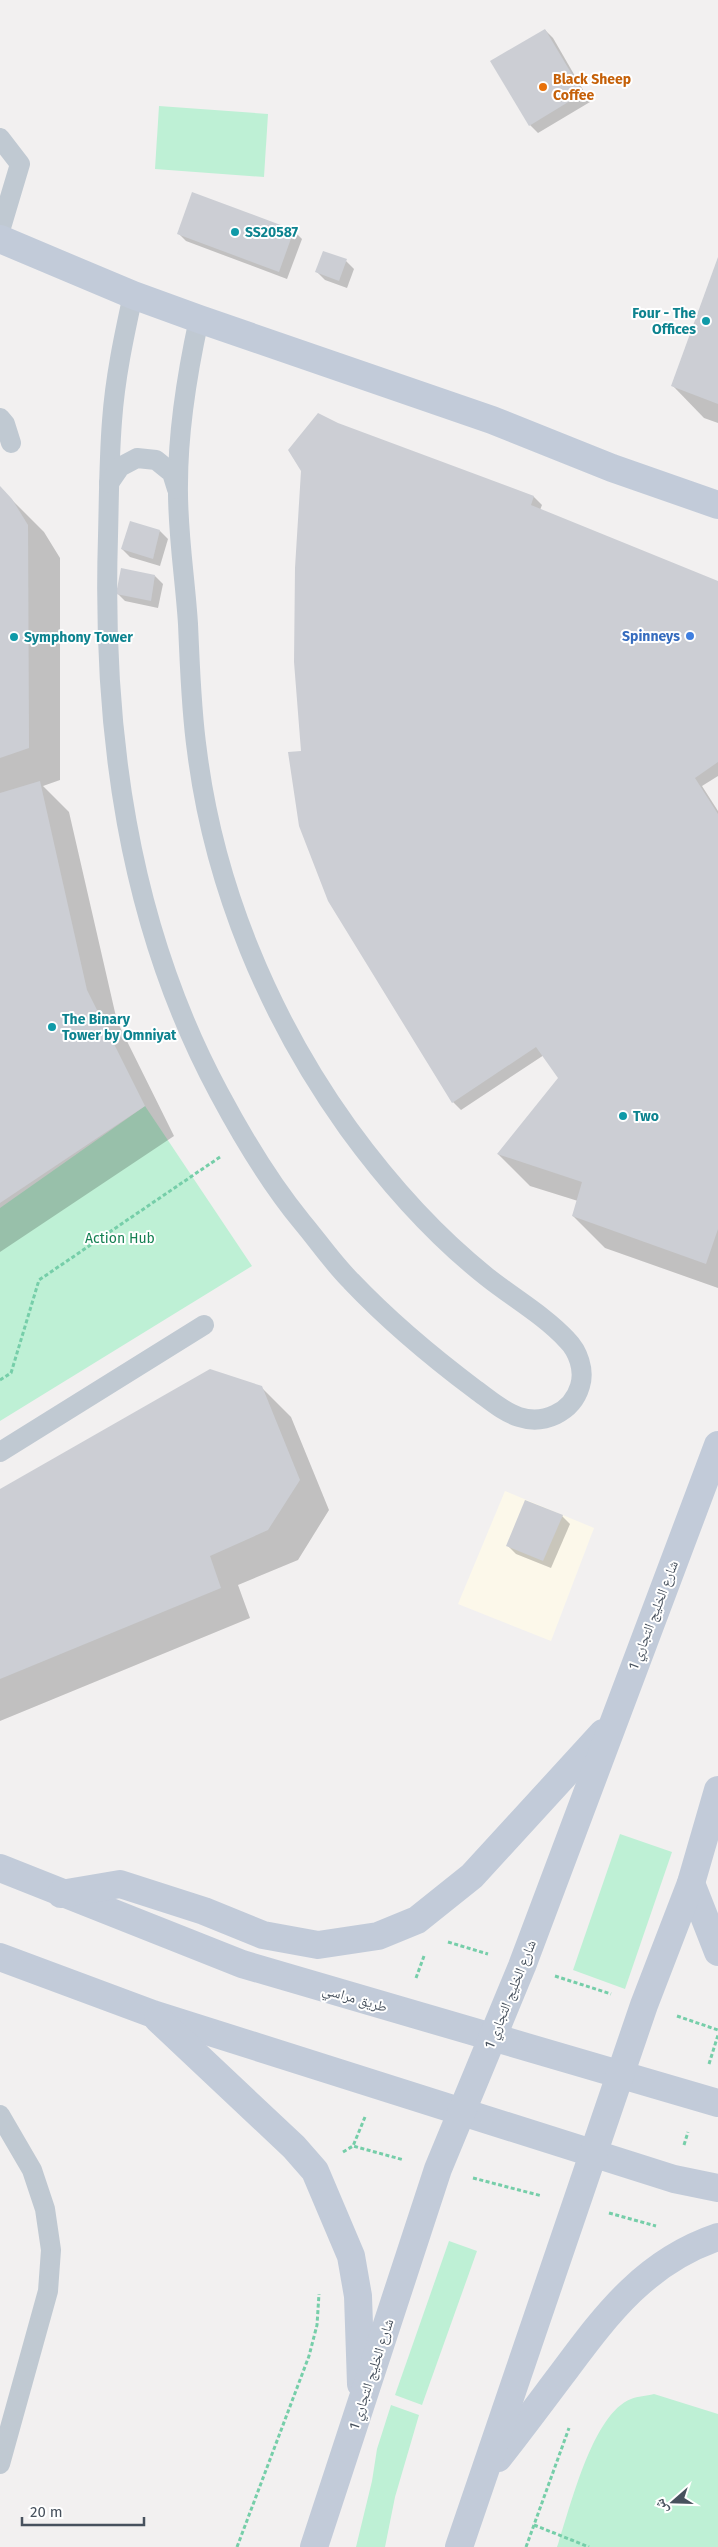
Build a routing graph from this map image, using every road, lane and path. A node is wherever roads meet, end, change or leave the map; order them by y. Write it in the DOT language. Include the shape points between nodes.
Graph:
graph roads {
  1 [pos="0,138"];
  2 [pos="0,231"];
  3 [pos="0,239"];
  4 [pos="133,295"];
  5 [pos="199,319"];
  6 [pos="0,418"];
  7 [pos="11,443"];
  8 [pos="109,483"];
  9 [pos="178,491"];
  10 [pos="718,505"];
  11 [pos="245,1140"];
  12 [pos="204,1325"];
  13 [pos="0,1380"];
  14 [pos="718,1445"];
  15 [pos="0,1452"];
  16 [pos="612,1722"];
  17 [pos="718,1790"];
  18 [pos="0,1868"];
  19 [pos="691,1884"];
  20 [pos="61,1894"];
  21 [pos="718,1952"];
  22 [pos="0,1957"];
  23 [pos="153,2014"];
  24 [pos="492,2038"];
  25 [pos="621,2076"];
  26 [pos="718,2103"];
  27 [pos="462,2112"];
  28 [pos="0,2115"];
  29 [pos="595,2154"];
  30 [pos="718,2188"];
  31 [pos="718,2237"];
  32 [pos="319,2285"];
  33 [pos="362,2402"];
  34 [pos="0,2464"];
  35 [pos="482,2479"];
  36 [pos="534,2525"];
  37 [pos="237,2547"];
  38 [pos="314,2547"];
  39 [pos="459,2547"];
  40 [pos="588,2547"];
  1 -- 2 [label="lane" via="20,164"];
  3 -- 4 [label="main road"];
  4 -- 5 [label="main road"];
  4 -- 8 [label="lane" via="120,357"];
  5 -- 9 [label="lane" via="183,404"];
  5 -- 10 [label="main road" via="492,420 612,468"];
  6 -- 7 [label="lane"];
  8 -- 9 [label="lane" via="120,466 137,458 156,460 172,472"];
  8 -- 11 [label="lane" via="106,604 112,707 120,797 136,877 164,972 198,1055"];
  9 -- 11 [label="lane" via="190,692 198,759 210,824 251,951 278,1012 310,1071 387,1180 432,1229 483,1274 572,1343 581,1364 580,1387 568,1407 549,1418 526,1420 505,1411 415,1342 349,1279 292,1210"];
  11 -- 13 [label="path" via="39,1280 11,1373"];
  12 -- 15 [label="lane"];
  14 -- 16 [label="main road, شارع الخليج التجاري 1"];
  16 -- 20 [label="main road" via="472,1876 417,1920 378,1936 318,1944 263,1935 120,1884"];
  16 -- 24 [label="main road, شارع الخليج التجاري 1"];
  17 -- 19 [label="main road"];
  18 -- 20 [label="main road, طريق مراسي"];
  19 -- 21 [label="main road"];
  19 -- 25 [label="main road" via="644,2005"];
  20 -- 24 [label="main road, طريق مراسي" via="242,1964"];
  22 -- 23 [label="main road"];
  23 -- 27 [label="main road"];
  23 -- 33 [label="main road" via="294,2147 315,2171 350,2256 358,2296"];
  24 -- 25 [label="main road, طريق مراسي"];
  24 -- 27 [label="main road, شارع الخليج التجاري 1"];
  25 -- 26 [label="main road, طريق مراسي"];
  25 -- 29 [label="main road"];
  27 -- 29 [label="main road"];
  27 -- 33 [label="main road, شارع الخليج التجاري 1" via="438,2169"];
  28 -- 34 [label="lane" via="32,2170 45,2210 51,2250 48,2291"];
  29 -- 30 [label="main road"];
  29 -- 35 [label="main road"];
  31 -- 35 [label="main road" via="666,2262 616,2304"];
  32 -- 37 [label="path" via="317,2325 310,2356"];
  33 -- 38 [label="main road, شارع الخليج التجاري 1"];
  35 -- 39 [label="main road"];
  36 -- 40 [label="path"];
}
